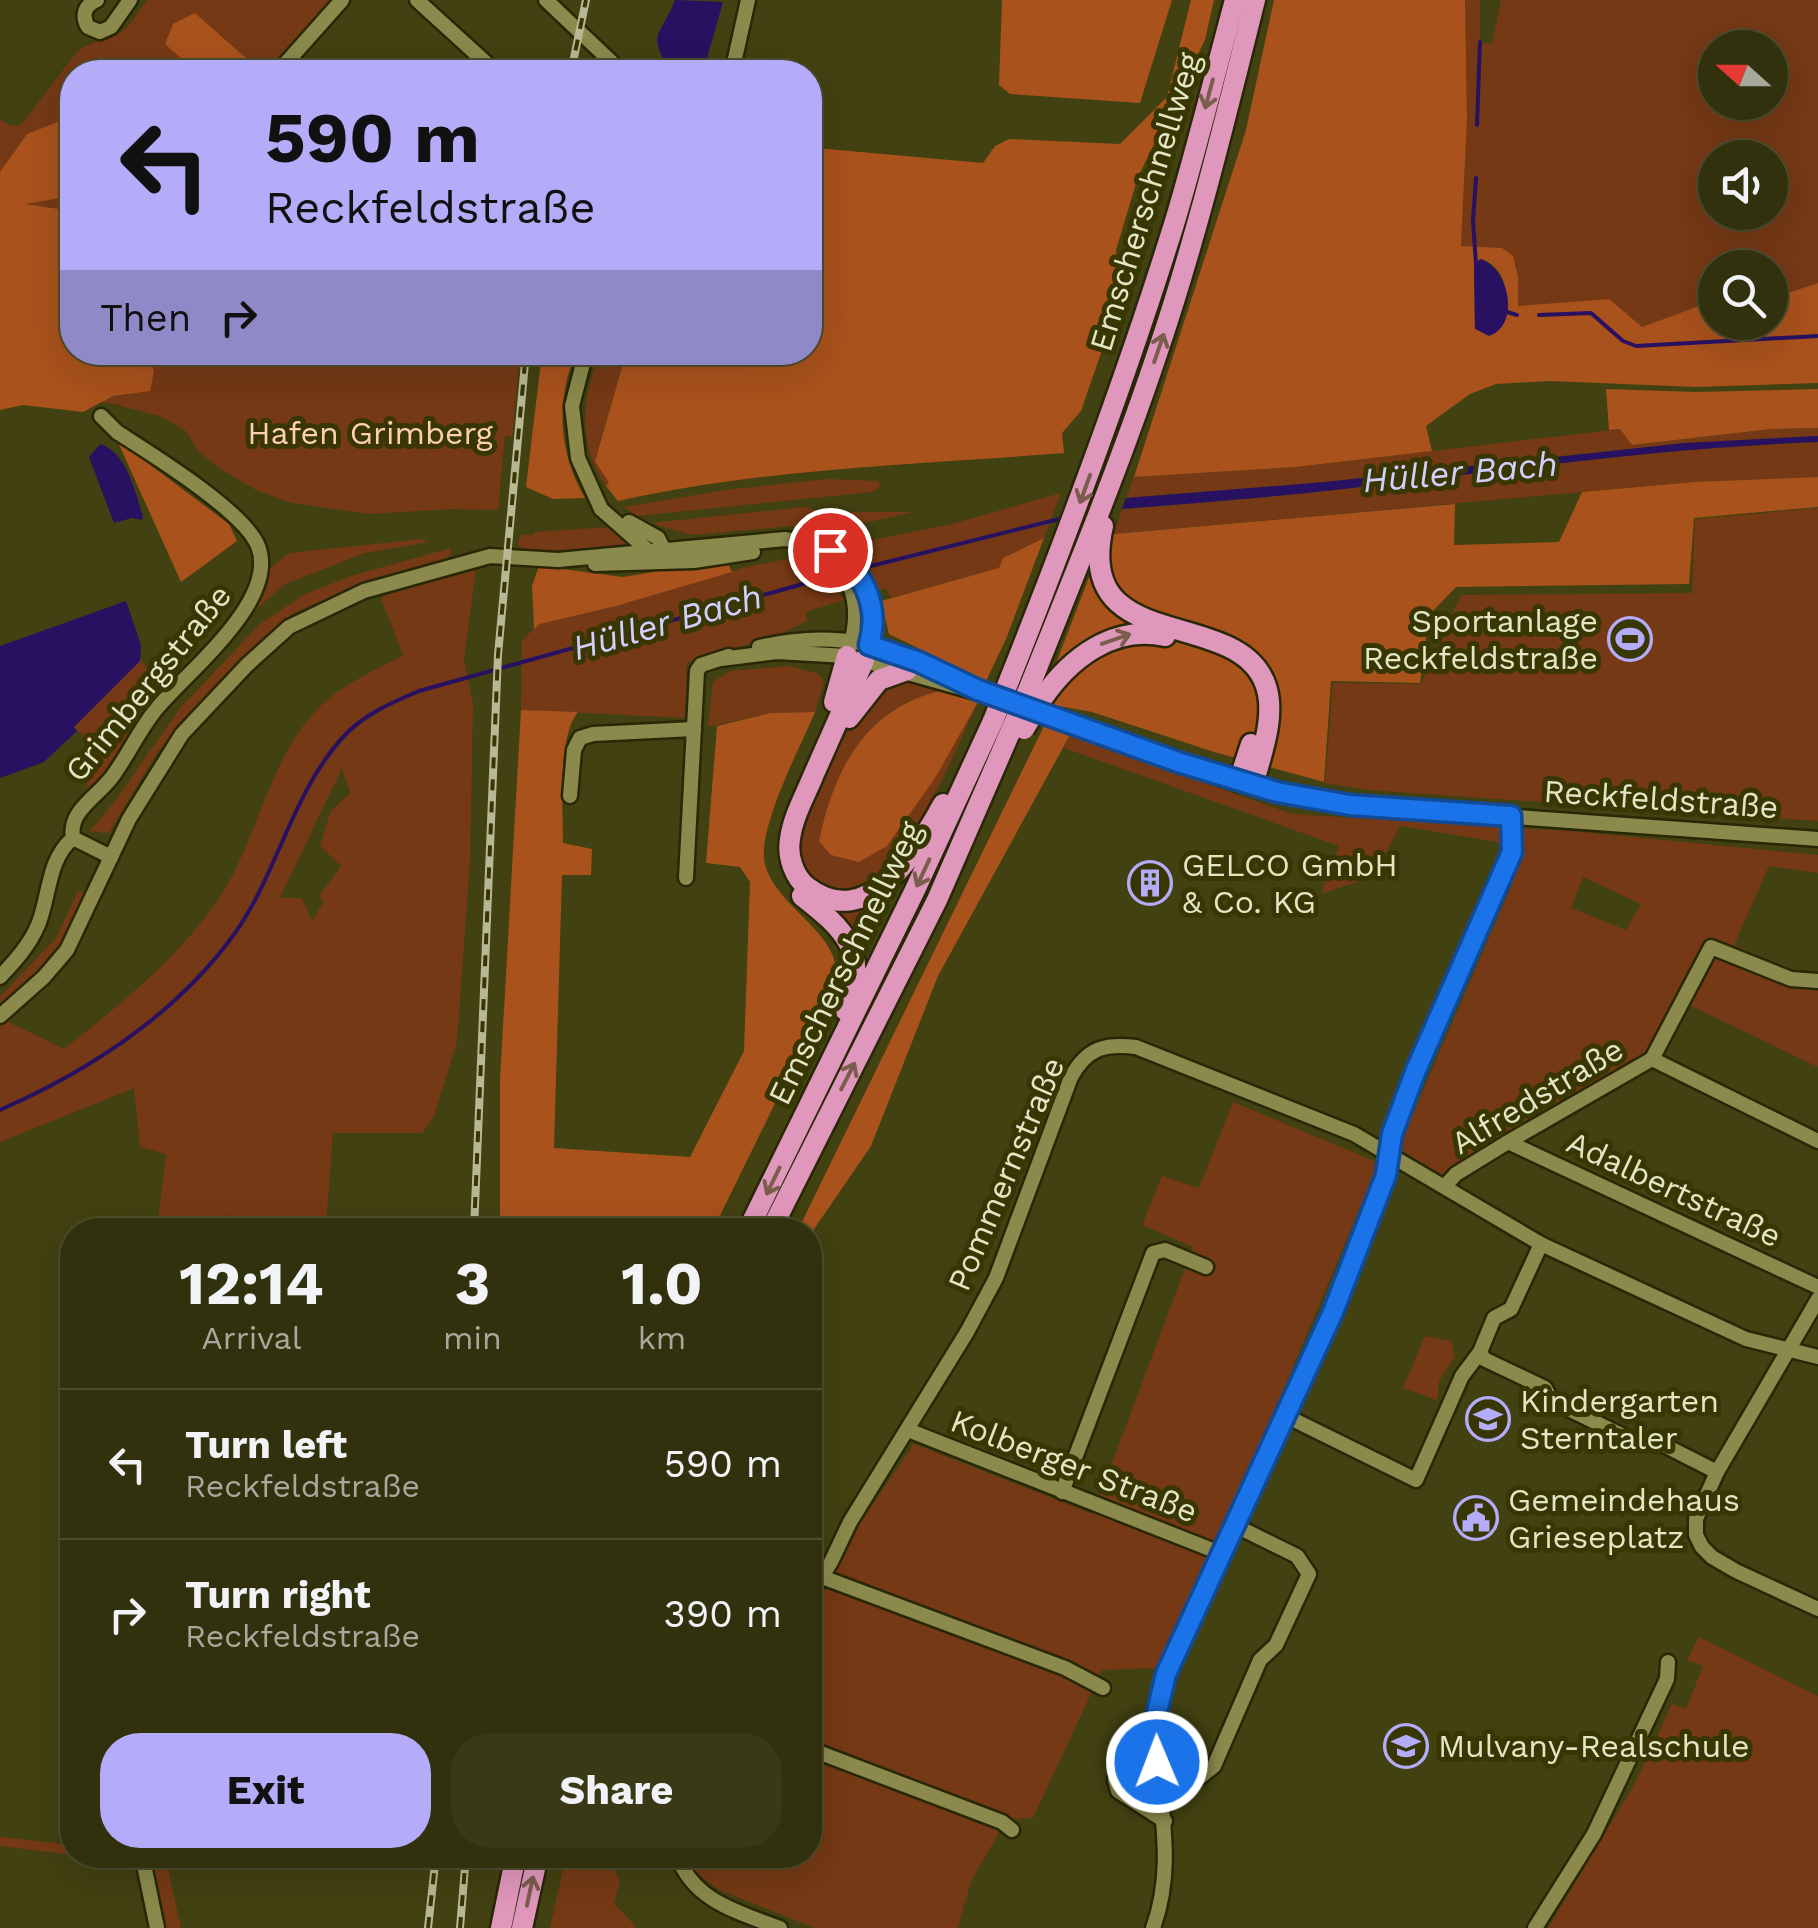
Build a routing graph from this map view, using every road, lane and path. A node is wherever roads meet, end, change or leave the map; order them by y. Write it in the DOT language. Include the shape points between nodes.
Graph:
graph roads {
  1 [pos="97,0"];
  2 [pos="130,0"];
  3 [pos="342,0"];
  4 [pos="417,0"];
  5 [pos="546,0"];
  6 [pos="748,0"];
  7 [pos="1235,0"];
  8 [pos="1256,0"];
  9 [pos="289,60"];
  10 [pos="483,60"];
  11 [pos="609,60"];
  12 [pos="735,60"];
  13 [pos="582,365"];
  14 [pos="101,416"];
  15 [pos="1097,530"];
  16 [pos="661,557"];
  17 [pos="858,650"];
  18 [pos="907,670"];
  19 [pos="978,690"];
  20 [pos="1025,693"];
  21 [pos="1010,727"];
  22 [pos="694,730"];
  23 [pos="826,747"];
  24 [pos="1246,783"];
  25 [pos="570,796"];
  26 [pos="1511,816"];
  27 [pos="73,838"];
  28 [pos="1818,839"];
  29 [pos="111,858"];
  30 [pos="686,878"];
  31 [pos="0,977"];
  32 [pos="1818,981"];
  33 [pos="0,1016"];
  34 [pos="1652,1059"];
  35 [pos="797,1131"];
  36 [pos="1818,1141"];
  37 [pos="1508,1142"];
  38 [pos="1388,1154"];
  39 [pos="1445,1186"];
  40 [pos="754,1218"];
  41 [pos="777,1218"];
  42 [pos="1542,1244"];
  43 [pos="1206,1267"];
  44 [pos="1818,1287"];
  45 [pos="1818,1299"];
  46 [pos="1788,1351"];
  47 [pos="1480,1352"];
  48 [pos="1818,1356"];
  49 [pos="1286,1416"];
  50 [pos="908,1430"];
  51 [pos="1718,1472"];
  52 [pos="1062,1492"];
  53 [pos="1234,1525"];
  54 [pos="1220,1553"];
  55 [pos="822,1577"];
  56 [pos="1818,1609"];
  57 [pos="1668,1662"];
  58 [pos="1103,1688"];
  59 [pos="1156,1729"];
  60 [pos="822,1754"];
  61 [pos="1164,1814"];
  62 [pos="1012,1830"];
  63 [pos="145,1868"];
  64 [pos="513,1868"];
  65 [pos="535,1868"];
  66 [pos="681,1868"];
  67 [pos="157,1928"];
  68 [pos="500,1928"];
  69 [pos="522,1928"];
  70 [pos="780,1928"];
  71 [pos="1153,1928"];
  72 [pos="1534,1928"];
  1 -- 2 [label="street" via="84,16 100,32"];
  3 -- 9 [label="street"];
  4 -- 10 [label="street"];
  5 -- 11 [label="street"];
  6 -- 12 [label="street"];
  7 -- 20 [label="highway, Emscherschnellweg, one-way" via="1176,218 1068,533"];
  15 -- 8 [label="highway, Emscherschnellweg, one-way" via="1199,216"];
  13 -- 16 [label="street" via="571,419 591,488 602,509"];
  14 -- 27 [label="street, Grimbergstraße" via="238,518 257,544 263,567 244,611 158,707 112,776 78,812"];
  15 -- 20 [label="highway"];
  15 -- 24 [label="highway" via="1106,584 1122,607 1227,647 1258,671 1268,718"];
  16 -- 17 [label="street" via="785,538 814,543 858,588 874,618"];
  16 -- 29 [label="street, Grimbergstraße" via="490,556 364,591 313,613 247,665 182,734"];
  17 -- 18 [label="street, Reckfeldstraße"];
  17 -- 19 [label="street, Reckfeldstraße" via="919,662"];
  17 -- 22 [label="street, Reckfeldstraße" via="777,652 701,665"];
  17 -- 23 [label="highway"];
  17 -- 35 [label="highway" via="783,837 792,884 844,931 854,965 849,1001 800,1101"];
  18 -- 19 [label="street, Reckfeldstraße"];
  18 -- 23 [label="highway" via="879,680"];
  19 -- 24 [label="street, Reckfeldstraße"];
  20 -- 21 [label="highway, bridge"];
  20 -- 21 [label="highway, bridge"];
  20 -- 24 [label="highway, one-way" via="1130,633 1166,636 1226,655 1251,674 1260,699"];
  21 -- 23 [label="highway" via="973,749 895,874 858,901 828,900 810,890 790,855 794,823"];
  21 -- 35 [label="highway, Emscherschnellweg, one-way" via="916,890"];
  41 -- 21 [label="highway, Emscherschnellweg, one-way" via="937,900"];
  22 -- 25 [label="street" via="580,738"];
  22 -- 30 [label="street, Reckfeldstraße"];
  24 -- 26 [label="street, Reckfeldstraße" via="1350,805"];
  26 -- 28 [label="street, Reckfeldstraße"];
  26 -- 38 [label="street" via="1512,852 1422,1056"];
  27 -- 29 [label="street"];
  27 -- 31 [label="street, Grimbergstraße" via="55,863 24,952"];
  29 -- 33 [label="street, Grimbergstraße" via="62,957"];
  32 -- 34 [label="street, Alfredstraße" via="1790,979 1711,947"];
  34 -- 36 [label="street"];
  34 -- 37 [label="street, Alfredstraße"];
  35 -- 40 [label="highway, Emscherschnellweg, one-way"];
  37 -- 39 [label="street, Alfredstraße"];
  37 -- 44 [label="street, Adalbertstraße"];
  38 -- 39 [label="street, Pommernstraße"];
  38 -- 49 [label="street" via="1340,1297"];
  38 -- 50 [label="street, Pommernstraße" via="1354,1134 1136,1047 1101,1046 1071,1077 998,1274"];
  39 -- 42 [label="street, Pommernstraße"];
  42 -- 46 [label="street, Pommernstraße"];
  42 -- 47 [label="street" via="1511,1309 1494,1318"];
  43 -- 52 [label="street" via="1165,1250 1152,1253"];
  45 -- 46 [label="street"];
  46 -- 48 [label="street, Pommernstraße"];
  46 -- 51 [label="street"];
  47 -- 49 [label="street" via="1462,1376 1416,1480"];
  47 -- 51 [label="street" via="1545,1388 1552,1401"];
  49 -- 53 [label="street"];
  50 -- 52 [label="street, Kolberger Straße"];
  50 -- 55 [label="street, Pommernstraße"];
  51 -- 56 [label="street" via="1696,1519 1702,1547 1736,1572"];
  52 -- 54 [label="street, Kolberger Straße"];
  53 -- 54 [label="street"];
  53 -- 61 [label="street" via="1297,1556 1310,1574 1276,1646 1260,1660 1214,1766"];
  54 -- 59 [label="street" via="1166,1674"];
  55 -- 58 [label="street"];
  57 -- 72 [label="street" via="1667,1680 1609,1804"];
  59 -- 61 [label="street"];
  59 -- 61 [label="street" via="1140,1730 1115,1780 1118,1790"];
  60 -- 62 [label="street"];
  61 -- 71 [label="street" via="1165,1889"];
  63 -- 67 [label="street"];
  64 -- 68 [label="highway"];
  69 -- 65 [label="highway, one-way"];
  66 -- 70 [label="street" via="716,1902"];
}
